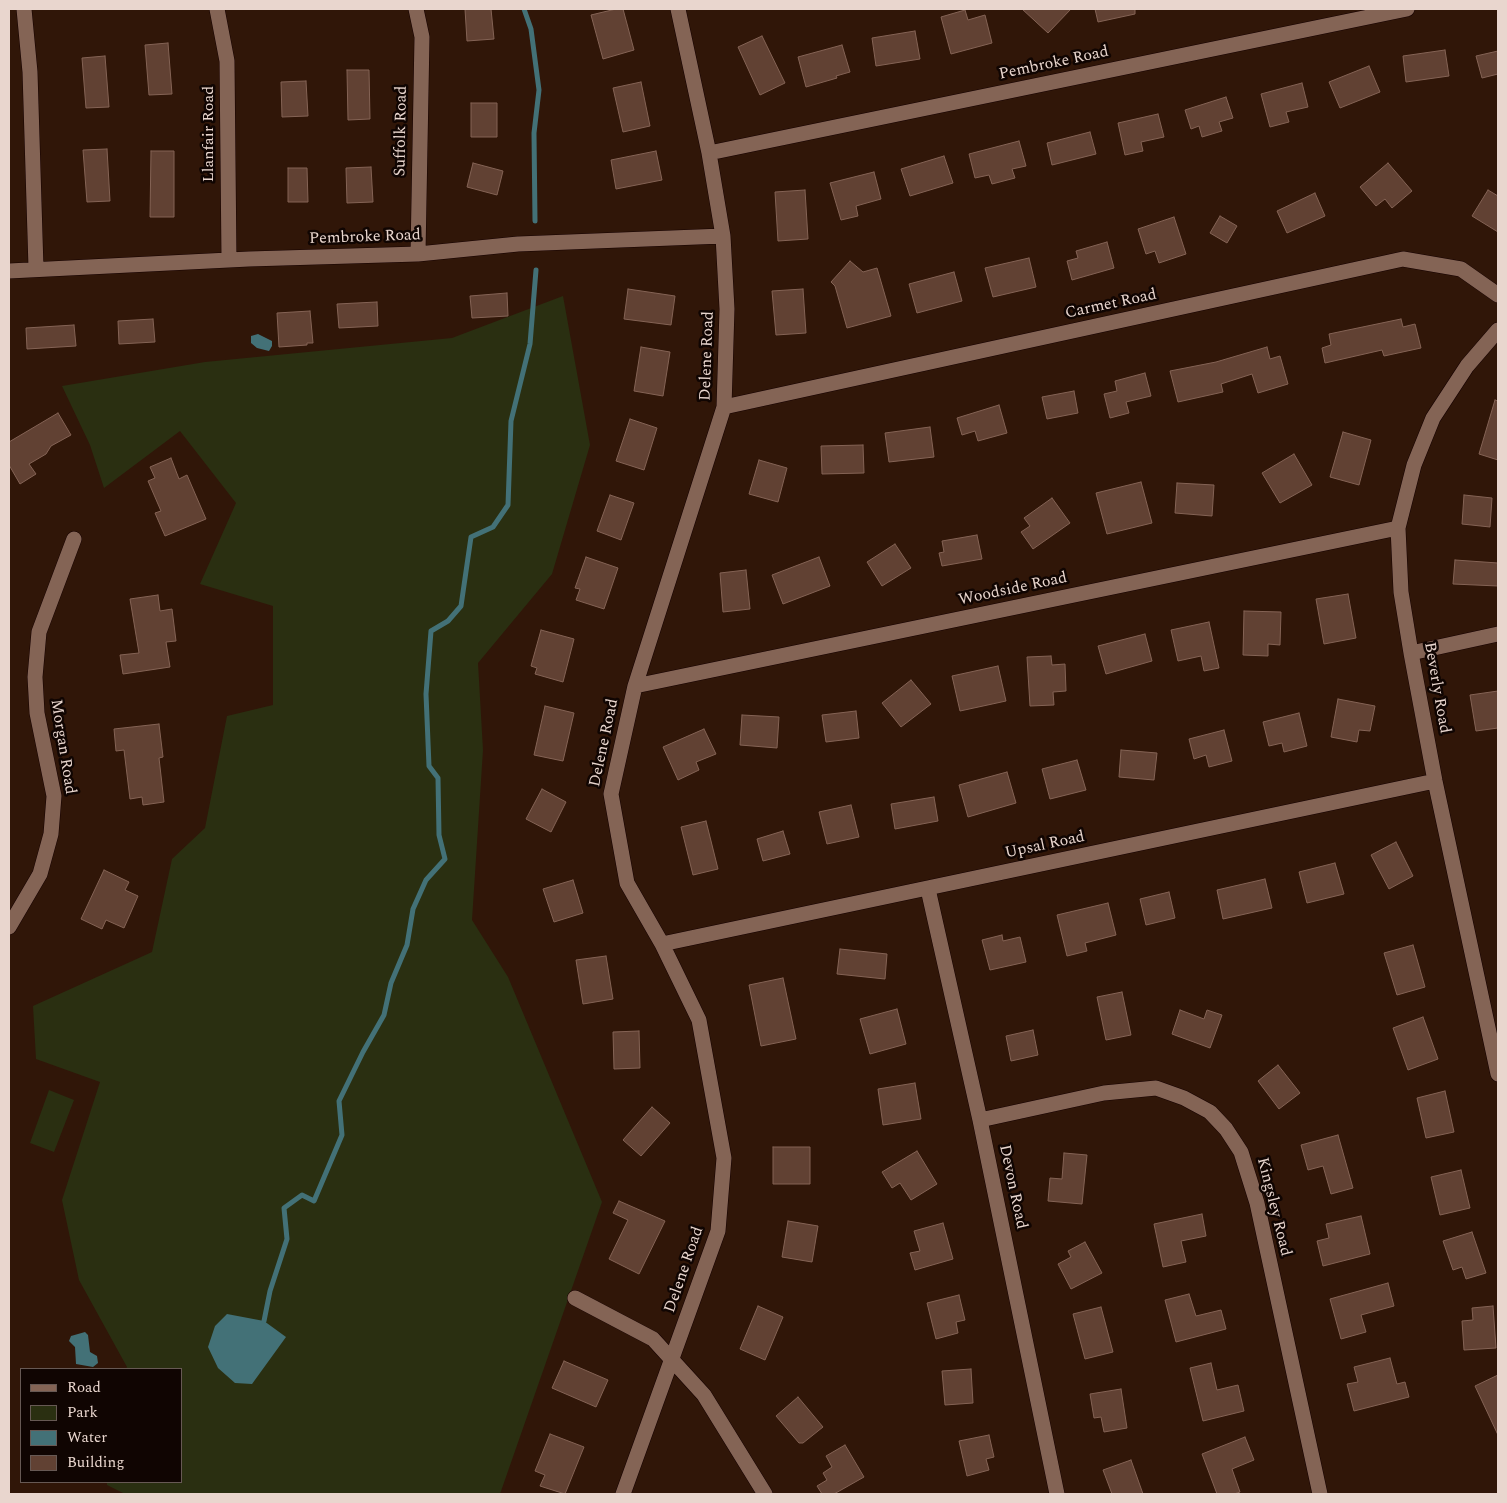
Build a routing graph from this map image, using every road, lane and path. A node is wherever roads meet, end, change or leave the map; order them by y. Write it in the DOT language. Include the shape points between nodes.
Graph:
graph roads {
  1 [pos="24,9"];
  2 [pos="217,9"];
  3 [pos="416,9"];
  4 [pos="678,9"];
  5 [pos="1407,9"];
  6 [pos="709,153"];
  7 [pos="723,236"];
  8 [pos="418,254"];
  9 [pos="229,260"];
  10 [pos="36,268"];
  11 [pos="9,270"];
  12 [pos="1498,294"];
  13 [pos="1498,330"];
  14 [pos="724,407"];
  15 [pos="1398,528"];
  16 [pos="74,539"];
  17 [pos="1498,634"];
  18 [pos="1411,653"];
  19 [pos="635,686"];
  20 [pos="1435,781"];
  21 [pos="928,889"];
  22 [pos="9,927"];
  23 [pos="662,944"];
  24 [pos="1498,1074"];
  25 [pos="980,1120"];
  26 [pos="575,1298"];
  27 [pos="673,1360"];
  28 [pos="623,1494"];
  29 [pos="766,1494"];
  30 [pos="1057,1494"];
  31 [pos="1320,1494"];
  1 -- 10 [label="street" via="30,72"];
  2 -- 9 [label="street, Llanfair Road" via="227,61"];
  3 -- 8 [label="street, Suffolk Road" via="422,37"];
  4 -- 6 [label="street, Delene Road"];
  5 -- 6 [label="street, Pembroke Road"];
  6 -- 7 [label="street, Delene Road"];
  7 -- 8 [label="street, Pembroke Road" via="518,244"];
  7 -- 14 [label="street, Delene Road" via="728,309"];
  8 -- 9 [label="street, Pembroke Road"];
  9 -- 10 [label="street, Pembroke Road"];
  10 -- 11 [label="street, Pembroke Road"];
  12 -- 14 [label="street, Carmet Road" via="1461,269 1403,259"];
  13 -- 15 [label="street, Beverly Road" via="1467,366 1433,418 1414,466"];
  14 -- 19 [label="street, Delene Road"];
  15 -- 18 [label="street, Beverly Road" via="1401,592"];
  15 -- 19 [label="street, Woodside Road"];
  16 -- 22 [label="street, Morgan Road" via="39,632 35,676 37,714 54,796 51,834 40,874"];
  17 -- 18 [label="street"];
  18 -- 20 [label="street, Beverly Road"];
  19 -- 23 [label="street, Delene Road" via="611,794 627,883"];
  20 -- 21 [label="street, Upsal Road"];
  20 -- 24 [label="street, Beverly Road"];
  21 -- 23 [label="street, Upsal Road"];
  21 -- 25 [label="street, Devon Road"];
  23 -- 27 [label="street, Delene Road" via="699,1020 724,1158 718,1231"];
  25 -- 30 [label="street, Devon Road"];
  25 -- 31 [label="street, Kingsley Road" via="1104,1092 1156,1088 1210,1112 1226,1129 1241,1152 1257,1203"];
  26 -- 27 [label="street" via="653,1339"];
  27 -- 28 [label="street, Delene Road"];
  27 -- 29 [label="street" via="704,1395"];
}
